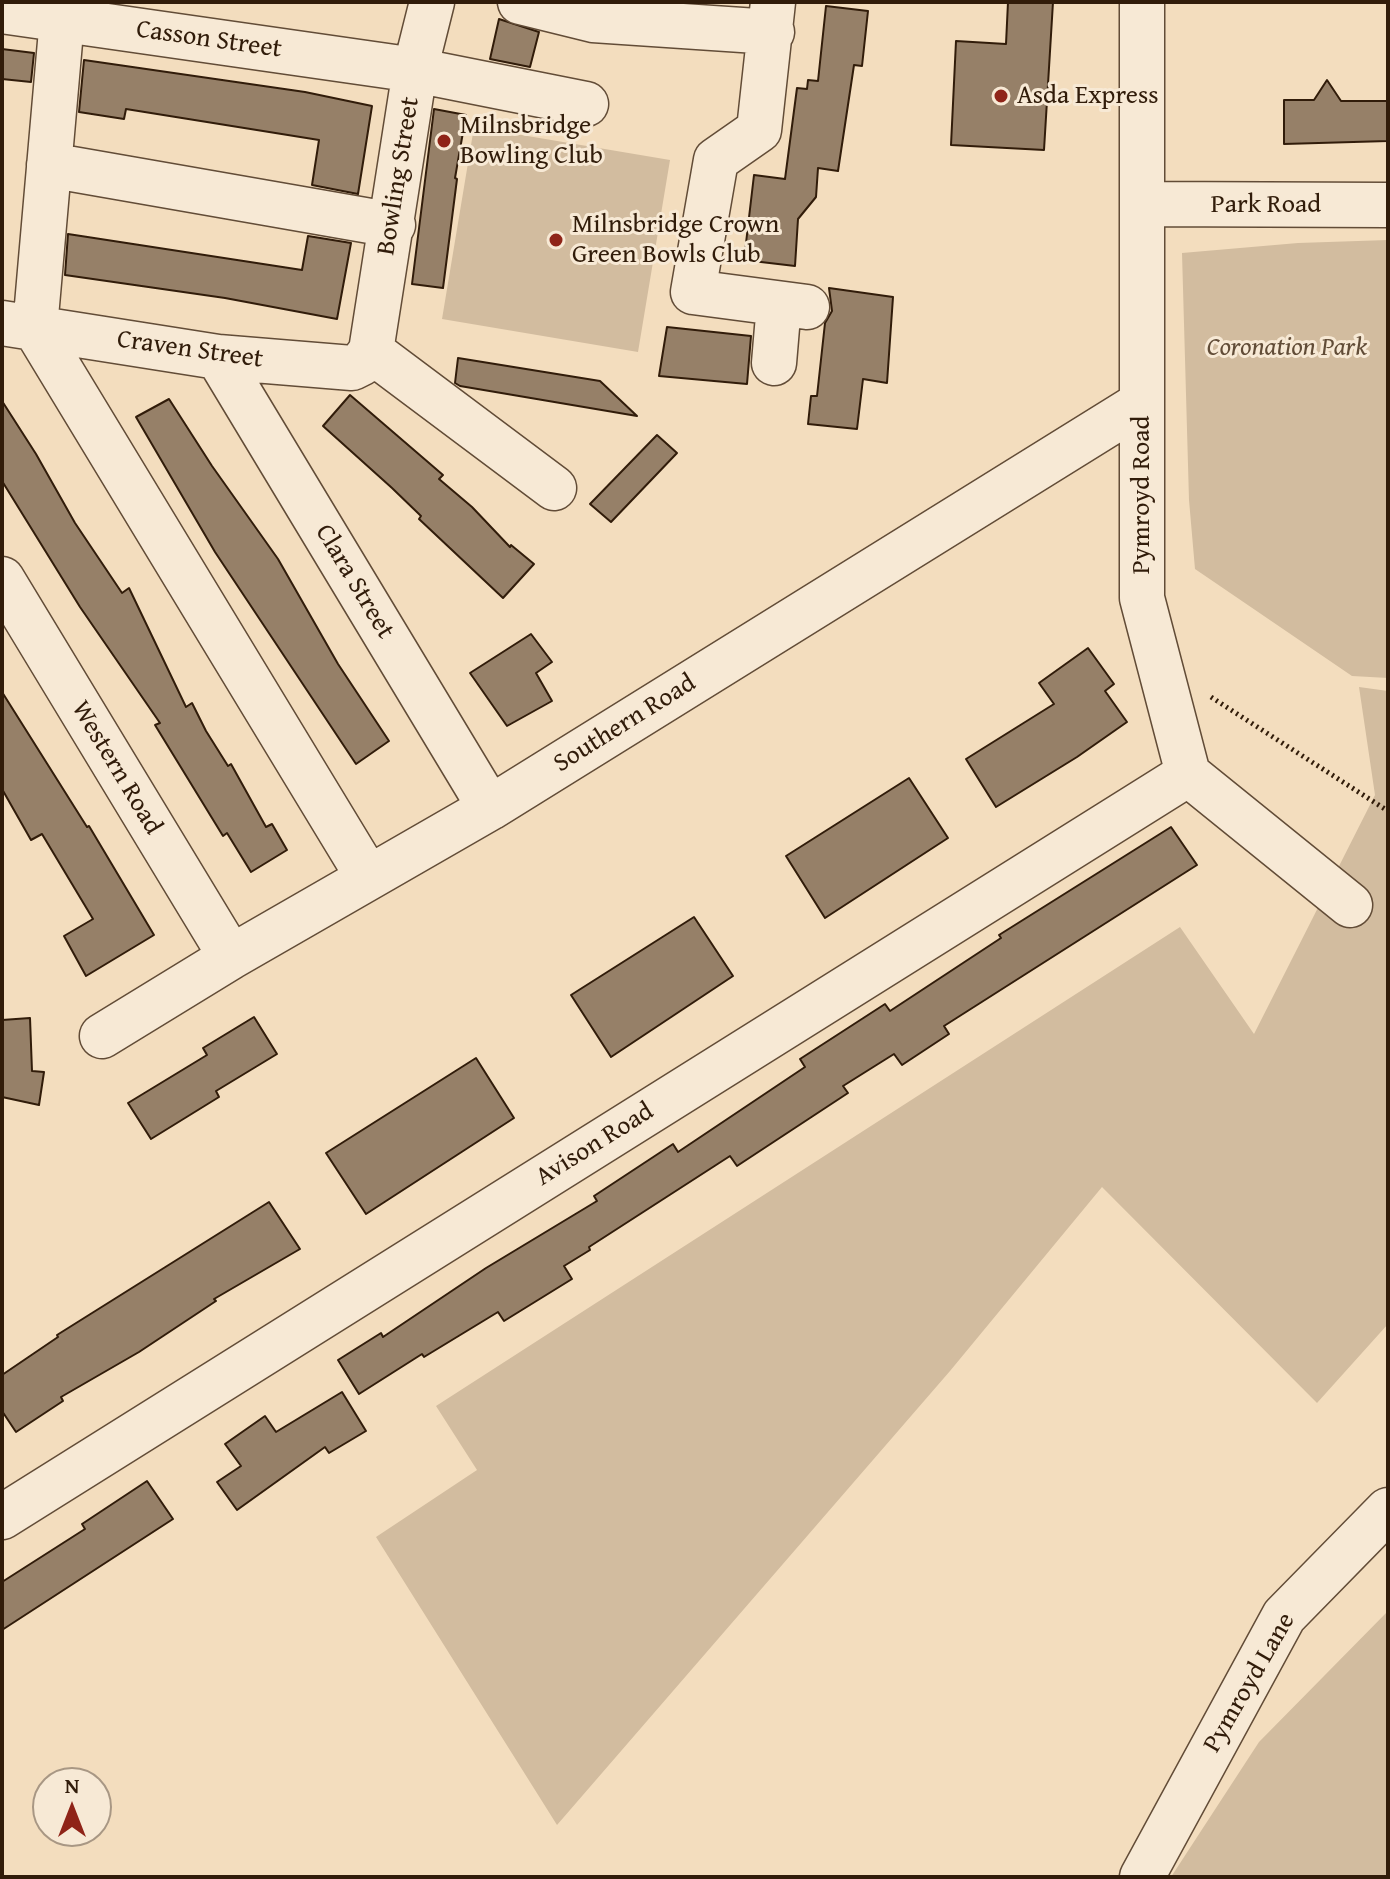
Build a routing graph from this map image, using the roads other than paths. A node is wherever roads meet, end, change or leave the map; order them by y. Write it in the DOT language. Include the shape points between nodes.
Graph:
graph roads {
  1 [pos="432,2"];
  2 [pos="520,2"];
  3 [pos="1142,2"];
  4 [pos="2,11"];
  5 [pos="772,17"];
  6 [pos="62,19"];
  7 [pos="415,70"];
  8 [pos="586,104"];
  9 [pos="49,165"];
  10 [pos="1143,204"];
  11 [pos="1388,205"];
  12 [pos="393,225"];
  13 [pos="19,326"];
  14 [pos="371,351"];
  15 [pos="218,357"];
  16 [pos="774,363"];
  17 [pos="1142,403"];
  18 [pos="554,488"];
  19 [pos="2,579"];
  20 [pos="1188,774"];
  21 [pos="490,808"];
  22 [pos="368,877"];
  23 [pos="1350,905"];
  24 [pos="231,957"];
  25 [pos="102,1036"];
  26 [pos="1388,1510"];
  27 [pos="2,1517"];
  28 [pos="1142,1877"];
  1 -- 7 [label="street, Bowling Street"];
  2 -- 5 [label="street" via="593,20"];
  3 -- 10 [label="street, Pymroyd Road"];
  4 -- 6 [label="street, Casson Street"];
  5 -- 16 [label="street" via="759,130 716,160 693,292 793,305"];
  6 -- 7 [label="street, Casson Street"];
  6 -- 9 [label="street"];
  7 -- 8 [label="street, Casson Street"];
  7 -- 12 [label="street, Bowling Street"];
  9 -- 12 [label="street"];
  9 -- 13 [label="street"];
  10 -- 11 [label="street, Park Road"];
  10 -- 17 [label="street, Pymroyd Road"];
  12 -- 14 [label="street, Bowling Street"];
  13 -- 15 [label="street, Craven Street"];
  13 -- 22 [label="street"];
  14 -- 15 [label="street, Craven Street" via="352,368"];
  14 -- 18 [label="street"];
  15 -- 21 [label="street, Clara Street"];
  17 -- 20 [label="street, Pymroyd Road" via="1142,598"];
  17 -- 21 [label="street, Southern Road"];
  19 -- 24 [label="street, Western Road"];
  20 -- 23 [label="street"];
  20 -- 27 [label="street, Avison Road"];
  21 -- 22 [label="street, Southern Road"];
  22 -- 24 [label="street, Southern Road"];
  24 -- 25 [label="street, Southern Road"];
  26 -- 28 [label="street, Pymroyd Lane" via="1284,1616"];
}
